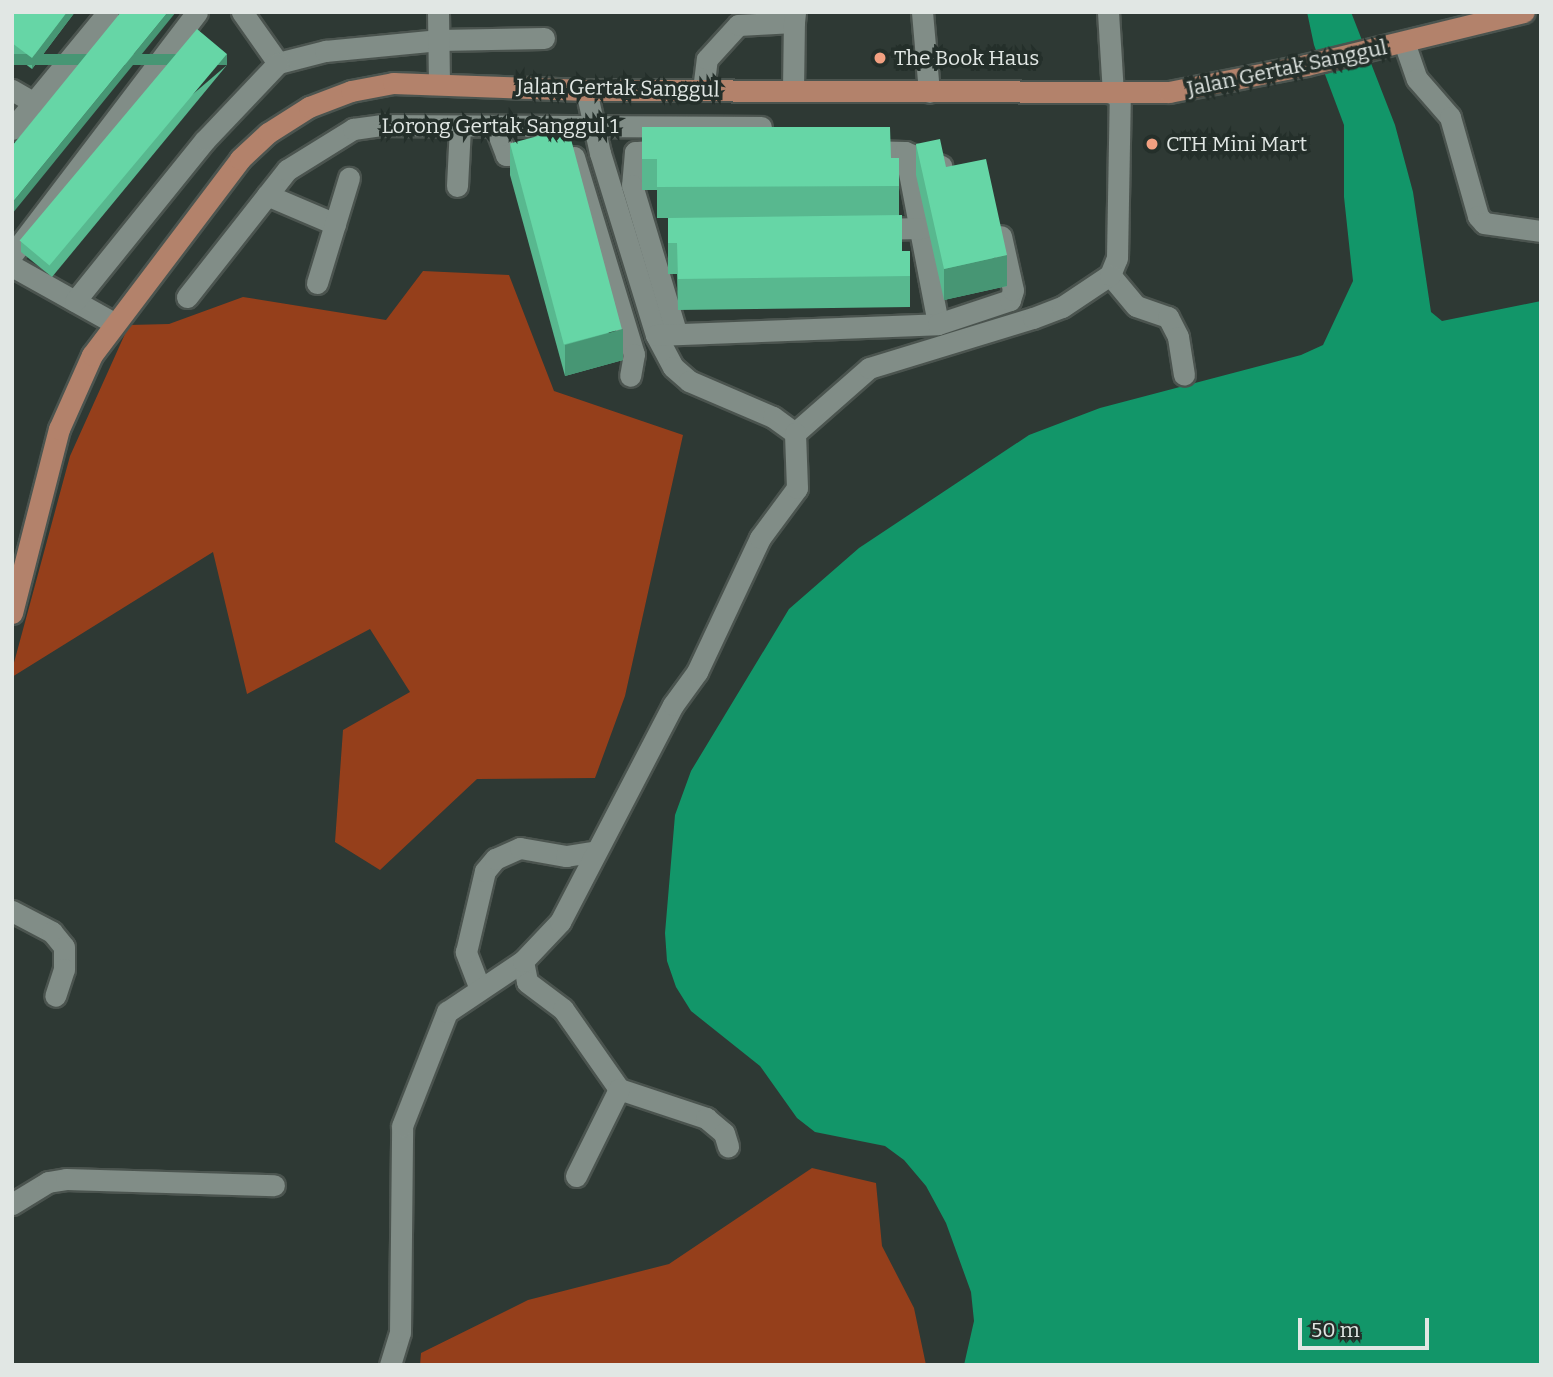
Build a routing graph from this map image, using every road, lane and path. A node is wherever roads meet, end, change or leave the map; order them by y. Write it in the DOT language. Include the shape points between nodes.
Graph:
graph roads {
  1 [pos="108,12"];
  2 [pos="197,12"];
  3 [pos="242,12"];
  4 [pos="438,12"];
  5 [pos="922,12"];
  6 [pos="1108,12"];
  7 [pos="1524,12"];
  8 [pos="794,17"];
  9 [pos="544,37"];
  10 [pos="439,40"];
  11 [pos="1404,42"];
  12 [pos="278,63"];
  13 [pos="439,83"];
  14 [pos="12,90"];
  15 [pos="586,90"];
  16 [pos="703,90"];
  17 [pos="793,90"];
  18 [pos="929,92"];
  19 [pos="1116,94"];
  20 [pos="33,102"];
  21 [pos="594,125"];
  22 [pos="460,126"];
  23 [pos="495,126"];
  24 [pos="761,127"];
  25 [pos="12,129"];
  26 [pos="696,149"];
  27 [pos="835,151"];
  28 [pos="905,152"];
  29 [pos="962,174"];
  30 [pos="349,178"];
  31 [pos="457,186"];
  32 [pos="267,195"];
  33 [pos="997,217"];
  34 [pos="335,224"];
  35 [pos="922,228"];
  36 [pos="853,229"];
  37 [pos="673,231"];
  38 [pos="1541,231"];
  39 [pos="636,232"];
  40 [pos="12,255"];
  41 [pos="12,266"];
  42 [pos="1110,275"];
  43 [pos="317,283"];
  44 [pos="187,297"];
  45 [pos="75,301"];
  46 [pos="114,323"];
  47 [pos="938,324"];
  48 [pos="664,337"];
  49 [pos="634,355"];
  50 [pos="1184,374"];
  51 [pos="629,376"];
  52 [pos="795,433"];
  53 [pos="12,613"];
  54 [pos="596,851"];
  55 [pos="12,911"];
  56 [pos="523,961"];
  57 [pos="480,989"];
  58 [pos="55,996"];
  59 [pos="619,1089"];
  60 [pos="728,1146"];
  61 [pos="576,1176"];
  62 [pos="274,1185"];
  63 [pos="12,1204"];
  64 [pos="390,1365"];
  1 -- 20 [label="street"];
  2 -- 40 [label="street"];
  3 -- 12 [label="street"];
  4 -- 10 [label="street"];
  5 -- 18 [label="street"];
  6 -- 19 [label="street"];
  7 -- 11 [label="main road, Jalan Gertak Sanggul"];
  8 -- 16 [label="street" via="738,25 707,59"];
  8 -- 17 [label="street"];
  9 -- 10 [label="street"];
  10 -- 12 [label="street" via="325,51"];
  10 -- 13 [label="street"];
  11 -- 19 [label="main road, Jalan Gertak Sanggul" via="1209,87"];
  11 -- 38 [label="street" via="1418,79 1450,117 1478,216 1484,223"];
  12 -- 45 [label="street" via="205,140"];
  13 -- 15 [label="main road, Jalan Gertak Sanggul"];
  13 -- 46 [label="main road, Jalan Gertak Sanggul" via="393,83 351,91 309,107 268,133 220,184"];
  14 -- 20 [label="street"];
  15 -- 16 [label="main road, Jalan Gertak Sanggul"];
  15 -- 21 [label="street"];
  16 -- 17 [label="main road, Jalan Gertak Sanggul"];
  17 -- 18 [label="main road, Jalan Gertak Sanggul"];
  18 -- 19 [label="main road, Jalan Gertak Sanggul"];
  19 -- 42 [label="street" via="1117,258"];
  20 -- 25 [label="street"];
  21 -- 23 [label="street, Lorong Gertak Sanggul 1"];
  21 -- 24 [label="street, Lorong Gertak Sanggul 1"];
  21 -- 39 [label="street"];
  22 -- 23 [label="street, Lorong Gertak Sanggul 1"];
  22 -- 31 [label="street"];
  22 -- 32 [label="street, Lorong Gertak Sanggul 1" via="353,129 287,170"];
  23 -- 49 [label="street" via="506,155 561,153 576,159"];
  26 -- 39 [label="street" via="635,152"];
  27 -- 28 [label="street"];
  28 -- 29 [label="street"];
  28 -- 35 [label="street"];
  30 -- 34 [label="street"];
  32 -- 34 [label="street"];
  32 -- 44 [label="street, Lorong Gertak Sanggul 1"];
  33 -- 47 [label="street" via="1013,295"];
  34 -- 43 [label="street"];
  35 -- 36 [label="street"];
  35 -- 47 [label="street"];
  37 -- 39 [label="street"];
  39 -- 48 [label="street"];
  41 -- 45 [label="street"];
  42 -- 50 [label="street" via="1136,306 1168,317 1178,337"];
  42 -- 52 [label="street" via="1043,315 869,368"];
  45 -- 46 [label="street"];
  46 -- 53 [label="main road, Jalan Gertak Sanggul" via="72,392"];
  47 -- 48 [label="street"];
  48 -- 49 [label="street"];
  48 -- 52 [label="street" via="679,374 773,417"];
  49 -- 51 [label="street"];
  52 -- 54 [label="street" via="797,488 760,538 697,672 673,705"];
  54 -- 56 [label="street" via="560,922"];
  54 -- 57 [label="street" via="566,856 520,848 495,859 485,871 466,952"];
  55 -- 58 [label="street" via="52,932 64,947 64,969"];
  56 -- 57 [label="street"];
  56 -- 59 [label="street" via="527,982 563,1009"];
  57 -- 64 [label="street" via="447,1012 402,1126 400,1332"];
  59 -- 60 [label="street" via="706,1118 724,1133"];
  59 -- 61 [label="street"];
  62 -- 63 [label="street" via="66,1179 48,1182"];
}
